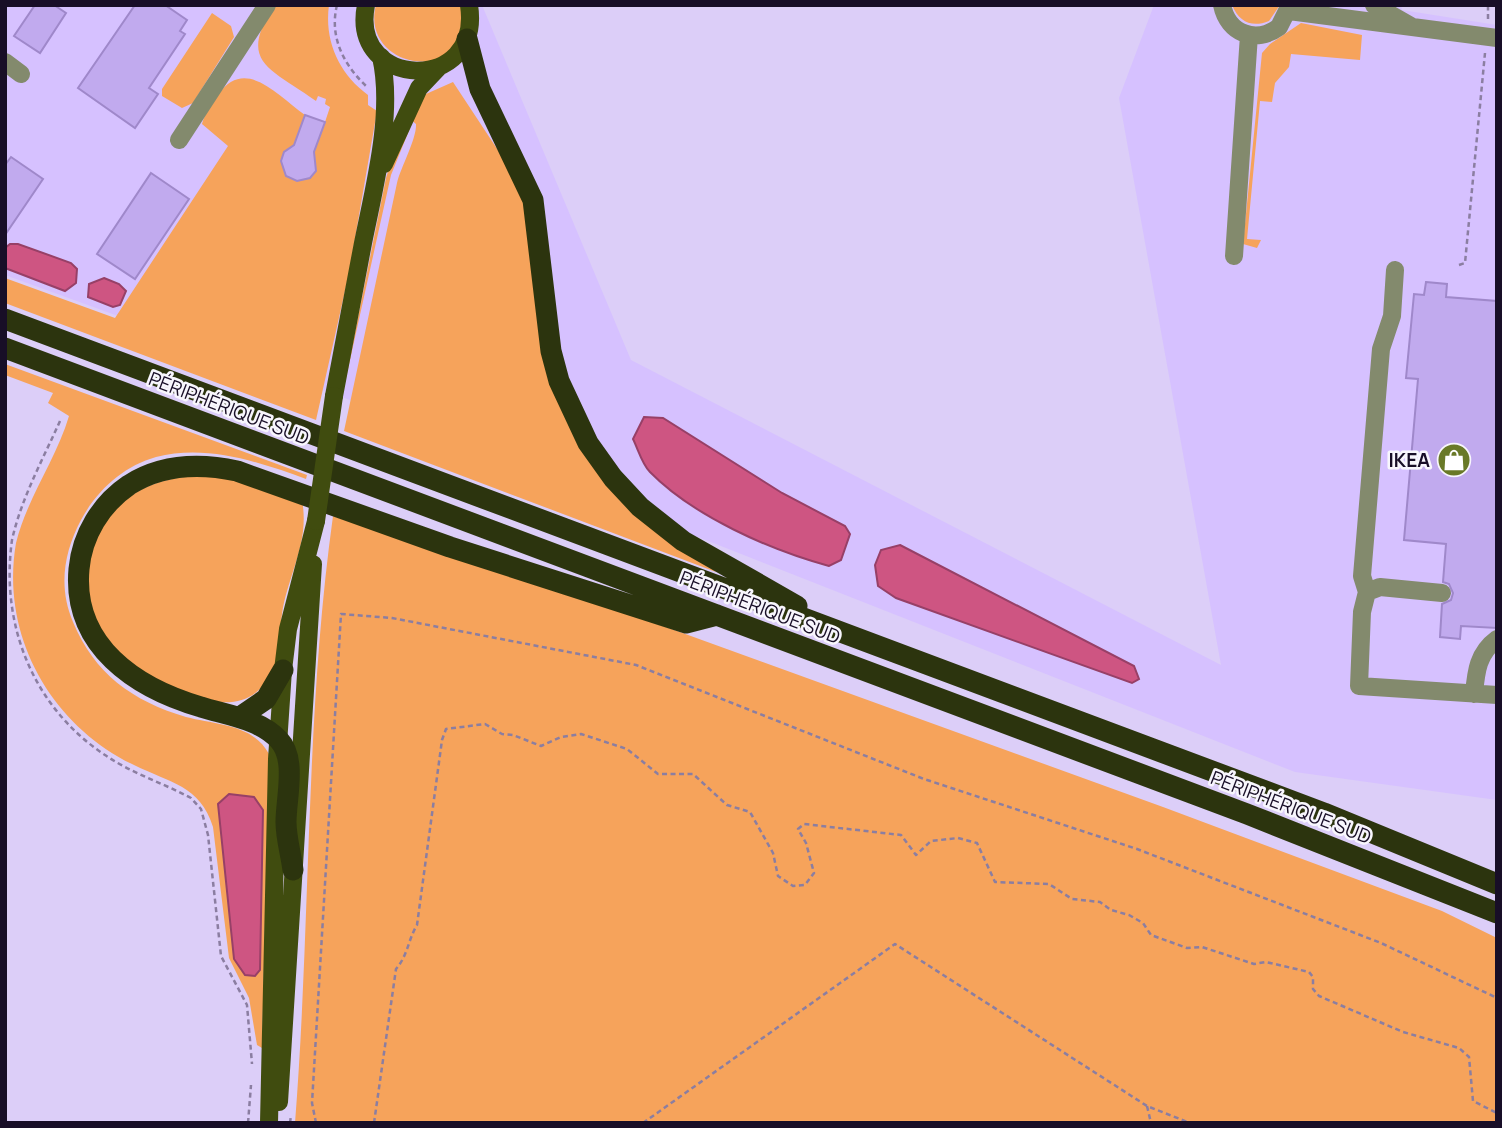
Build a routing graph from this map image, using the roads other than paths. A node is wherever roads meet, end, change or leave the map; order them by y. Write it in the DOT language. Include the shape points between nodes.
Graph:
graph roads {
  1 [pos="267,5"];
  2 [pos="361,5"];
  3 [pos="366,5"];
  4 [pos="469,5"];
  5 [pos="1222,5"];
  6 [pos="1374,5"];
  7 [pos="1290,8"];
  8 [pos="365,27"];
  9 [pos="1416,30"];
  10 [pos="1249,36"];
  11 [pos="1490,38"];
  12 [pos="467,39"];
  13 [pos="381,57"];
  14 [pos="5,62"];
  15 [pos="438,68"];
  16 [pos="21,74"];
  17 [pos="179,140"];
  18 [pos="375,183"];
  19 [pos="1234,256"];
  20 [pos="1395,270"];
  21 [pos="5,319"];
  22 [pos="5,348"];
  23 [pos="316,522"];
  24 [pos="1367,592"];
  25 [pos="1442,593"];
  26 [pos="717,615"];
  27 [pos="844,634"];
  28 [pos="1497,639"];
  29 [pos="283,670"];
  30 [pos="1474,694"];
  31 [pos="1497,695"];
  32 [pos="240,717"];
  33 [pos="279,739"];
  34 [pos="293,870"];
  35 [pos="1497,884"];
  36 [pos="1497,914"];
  37 [pos="270,1123"];
  38 [pos="277,1123"];
  1 -- 17 [label="street"];
  2 -- 8 [label="street"];
  3 -- 8 [label="main road"];
  4 -- 12 [label="main road"];
  5 -- 10 [label="street" via="1231,25"];
  6 -- 9 [label="street"];
  7 -- 9 [label="street"];
  7 -- 10 [label="street" via="1274,31"];
  8 -- 13 [label="main road"];
  9 -- 11 [label="street"];
  10 -- 19 [label="street"];
  12 -- 15 [label="main road" via="457,55"];
  12 -- 27 [label="highway" via="480,89 533,200 551,351 559,381 588,443 640,507 683,541"];
  13 -- 15 [label="main road" via="412,72"];
  13 -- 18 [label="main road" via="384,110"];
  14 -- 16 [label="street"];
  15 -- 18 [label="main road" via="419,88"];
  18 -- 23 [label="main road, bridge" via="334,396"];
  20 -- 24 [label="street" via="1392,316 1381,349 1362,576"];
  21 -- 27 [label="highway, PÉRIPHÉRIQUE SUD"];
  22 -- 26 [label="highway, PÉRIPHÉRIQUE SUD"];
  23 -- 29 [label="main road" via="288,629"];
  23 -- 34 [label="main road"];
  24 -- 25 [label="street" via="1380,587"];
  24 -- 30 [label="street" via="1359,686"];
  26 -- 32 [label="highway" via="686,623 450,547 237,471 190,466 150,474 110,501 87,535 78,580 84,618 101,649 135,679 191,704"];
  26 -- 36 [label="highway, PÉRIPHÉRIQUE SUD" via="1347,852"];
  27 -- 35 [label="highway, PÉRIPHÉRIQUE SUD" via="1324,813"];
  28 -- 30 [label="street" via="1484,650 1476,666"];
  29 -- 32 [label="highway" via="266,699"];
  29 -- 33 [label="main road"];
  30 -- 31 [label="street"];
  32 -- 33 [label="highway"];
  33 -- 34 [label="highway" via="288,755 286,825"];
  33 -- 37 [label="main road"];
  34 -- 38 [label="main road"];
}
